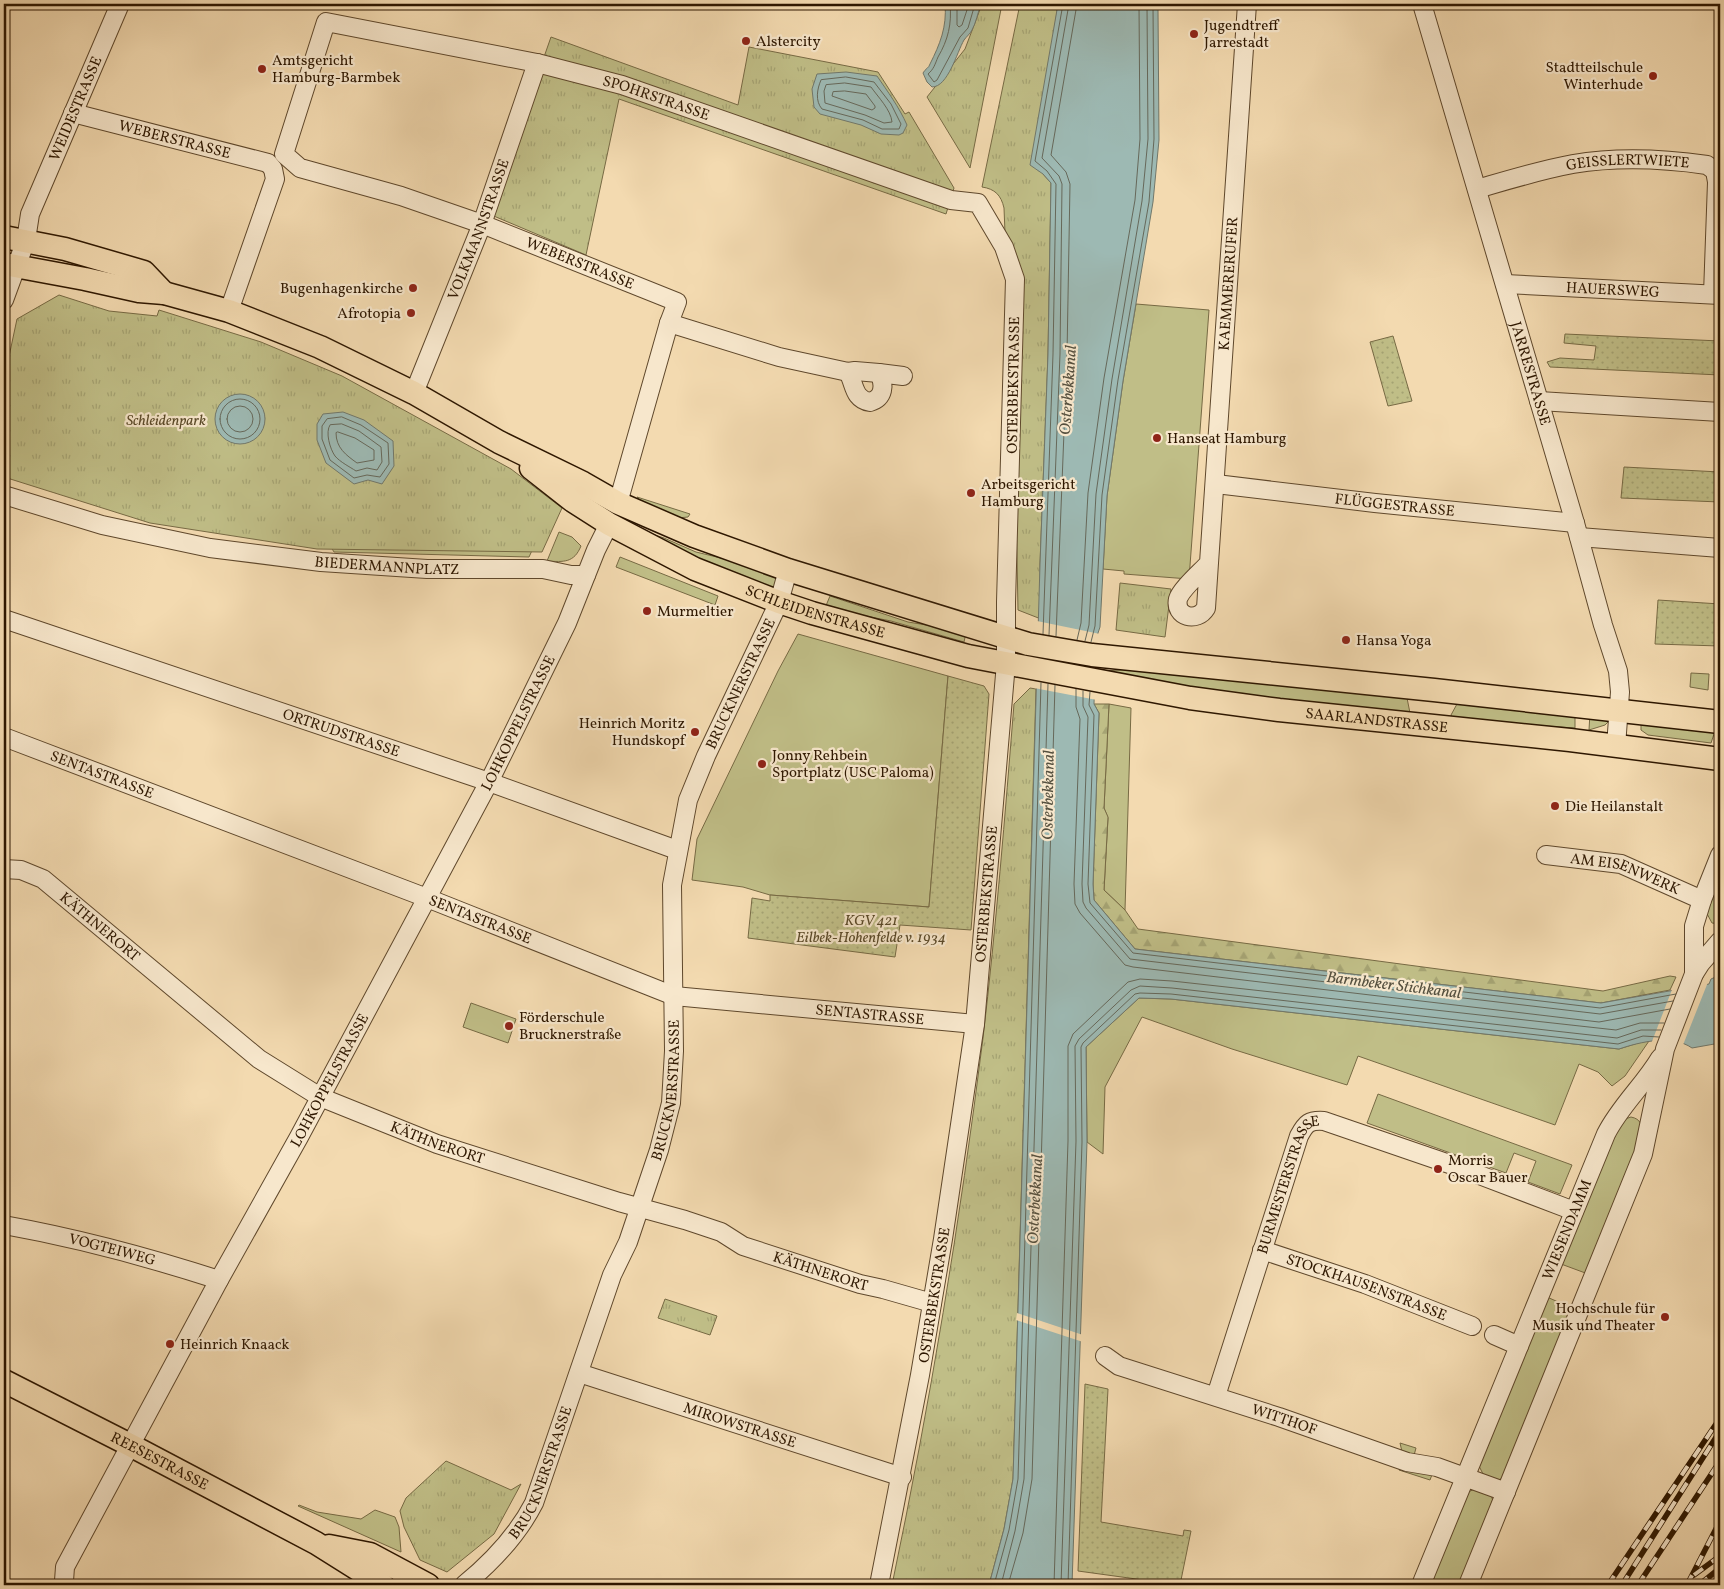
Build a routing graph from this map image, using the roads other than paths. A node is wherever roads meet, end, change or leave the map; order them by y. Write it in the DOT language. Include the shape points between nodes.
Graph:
graph roads {
  1 [pos="120,4"];
  2 [pos="1247,4"];
  3 [pos="1422,4"];
  4 [pos="537,63"];
  5 [pos="74,113"];
  6 [pos="287,159"];
  7 [pos="1477,189"];
  8 [pos="978,203"];
  9 [pos="482,224"];
  10 [pos="11,250"];
  11 [pos="1504,284"];
  12 [pos="1717,295"];
  13 [pos="4,300"];
  14 [pos="229,311"];
  15 [pos="669,323"];
  16 [pos="848,372"];
  17 [pos="879,373"];
  18 [pos="902,376"];
  19 [pos="414,393"];
  20 [pos="1539,401"];
  21 [pos="1720,412"];
  22 [pos="499,442"];
  23 [pos="1216,484"];
  24 [pos="4,495"];
  25 [pos="618,502"];
  26 [pos="609,524"];
  27 [pos="1577,530"];
  28 [pos="1720,548"];
  29 [pos="1209,563"];
  30 [pos="788,570"];
  31 [pos="586,575"];
  32 [pos="779,602"];
  33 [pos="4,620"];
  34 [pos="1006,637"];
  35 [pos="1006,663"];
  36 [pos="1034,668"];
  37 [pos="1619,710"];
  38 [pos="1720,722"];
  39 [pos="4,737"];
  40 [pos="1616,746"];
  41 [pos="1720,759"];
  42 [pos="489,782"];
  43 [pos="678,850"];
  44 [pos="1720,854"];
  45 [pos="1546,855"];
  46 [pos="4,869"];
  47 [pos="427,898"];
  48 [pos="1702,900"];
  49 [pos="1720,941"];
  50 [pos="1694,974"];
  51 [pos="674,996"];
  52 [pos="975,1024"];
  53 [pos="1665,1049"];
  54 [pos="320,1097"];
  55 [pos="640,1208"];
  56 [pos="1574,1211"];
  57 [pos="4,1225"];
  58 [pos="1262,1250"];
  59 [pos="219,1280"];
  60 [pos="932,1304"];
  61 [pos="1472,1326"];
  62 [pos="1494,1335"];
  63 [pos="1519,1346"];
  64 [pos="1105,1356"];
  65 [pos="579,1373"];
  66 [pos="4,1381"];
  67 [pos="1216,1396"];
  68 [pos="130,1445"];
  69 [pos="902,1477"];
  70 [pos="1465,1477"];
  71 [pos="1506,1492"];
  72 [pos="316,1543"];
  73 [pos="64,1581"];
  74 [pos="383,1585"];
  75 [pos="428,1585"];
  76 [pos="464,1585"];
  77 [pos="879,1585"];
  78 [pos="1421,1585"];
  79 [pos="1468,1585"];
  1 -- 5 [label="street, WEIDESTRASSE"];
  2 -- 23 [label="street, KAEMMERERUFER" via="1220,383"];
  3 -- 7 [label="street, JARRESTRASSE"];
  4 -- 6 [label="street, SPOHRSTRASSE" via="326,22 284,154"];
  4 -- 8 [label="street, SPOHRSTRASSE" via="622,85 951,200"];
  4 -- 9 [label="street, VOLKMANNSTRASSE"];
  5 -- 10 [label="street, WEIDESTRASSE"];
  5 -- 14 [label="street, WEBERSTRASSE" via="268,163 273,169 275,179"];
  6 -- 9 [label="street, WEBERSTRASSE" via="300,168 401,196"];
  7 -- 11 [label="street, JARRESTRASSE"];
  7 -- 12 [label="street, GEISSLERTWIETE" via="1552,168 1596,161 1642,160 1707,165 1717,176"];
  8 -- 34 [label="street, OSTERBEKSTRASSE" via="1004,247 1015,279"];
  9 -- 15 [label="street, WEBERSTRASSE" via="677,302"];
  9 -- 19 [label="street, VOLKMANNSTRASSE"];
  10 -- 13 [label="street, WEIDESTRASSE"];
  10 -- 14 [label="main road" via="101,258 144,272 164,293"];
  11 -- 12 [label="street, HAUERSWEG"];
  11 -- 20 [label="street, JARRESTRASSE"];
  14 -- 19 [label="main road" via="320,347"];
  15 -- 16 [label="street" via="779,357"];
  15 -- 25 [label="street"];
  16 -- 17 [label="street"];
  16 -- 17 [label="street" via="858,397 870,402 880,395 884,387"];
  17 -- 18 [label="street"];
  19 -- 22 [label="main road"];
  20 -- 21 [label="street"];
  20 -- 27 [label="street, JARRESTRASSE"];
  22 -- 25 [label="main road"];
  22 -- 26 [label="main road" via="573,501"];
  23 -- 27 [label="street, FLÜGGESTRASSE"];
  23 -- 29 [label="street, KAEMMERERUFER"];
  24 -- 31 [label="street, BIEDERMANNPLATZ" via="102,525 210,548 340,563 427,569 543,569"];
  25 -- 26 [label="main road"];
  25 -- 30 [label="main road, SCHLEIDENSTRASSE" via="694,536"];
  26 -- 31 [label="street"];
  26 -- 32 [label="main road, SCHLEIDENSTRASSE" via="694,569"];
  27 -- 28 [label="street, FLÜGGESTRASSE"];
  27 -- 37 [label="street, JARRESTRASSE" via="1618,671"];
  30 -- 32 [label="street, BRUCKNERSTRASSE"];
  30 -- 34 [label="main road, SCHLEIDENSTRASSE"];
  31 -- 42 [label="street, LOHKOPPELSTRASSE" via="567,623"];
  32 -- 35 [label="main road, SCHLEIDENSTRASSE" via="968,656"];
  32 -- 43 [label="street, BRUCKNERSTRASSE" via="688,800"];
  33 -- 42 [label="street, ORTRUDSTRASSE"];
  34 -- 35 [label="street, OSTERBEKSTRASSE"];
  34 -- 37 [label="main road, SCHLEIDENSTRASSE" via="1035,646 1102,656"];
  35 -- 36 [label="main road, SCHLEIDENSTRASSE"];
  35 -- 52 [label="street, OSTERBEKSTRASSE"];
  36 -- 40 [label="main road, SAARLANDSTRASSE" via="1190,698"];
  37 -- 38 [label="main road"];
  37 -- 40 [label="street, JARRESTRASSE"];
  39 -- 47 [label="street, SENTASTRASSE"];
  40 -- 41 [label="main road, SAARLANDSTRASSE"];
  42 -- 43 [label="street, ORTRUDSTRASSE"];
  42 -- 47 [label="street, LOHKOPPELSTRASSE"];
  43 -- 51 [label="street, BRUCKNERSTRASSE" via="672,885"];
  44 -- 48 [label="street, WIESENDAMM"];
  45 -- 48 [label="street, AM EISENWERK" via="1621,864"];
  46 -- 54 [label="street, KÄTHNERORT" via="21,870 43,880 259,1059"];
  47 -- 51 [label="street, SENTASTRASSE"];
  47 -- 54 [label="street, LOHKOPPELSTRASSE"];
  48 -- 50 [label="street, WIESENDAMM" via="1694,926"];
  49 -- 50 [label="street, WIESENDAMM"];
  50 -- 53 [label="street, WIESENDAMM"];
  51 -- 52 [label="street, SENTASTRASSE"];
  51 -- 55 [label="street, BRUCKNERSTRASSE" via="671,1103"];
  52 -- 60 [label="street, OSTERBEKSTRASSE"];
  53 -- 56 [label="street, WIESENDAMM" via="1613,1121"];
  53 -- 71 [label="street, WIESENDAMM" via="1643,1154"];
  54 -- 55 [label="street, KÄTHNERORT" via="437,1144"];
  54 -- 59 [label="street, LOHKOPPELSTRASSE"];
  55 -- 60 [label="street, KÄTHNERORT" via="721,1232 743,1246"];
  55 -- 65 [label="street, BRUCKNERSTRASSE" via="612,1275"];
  56 -- 58 [label="street, BURMESTERSTRASSE" via="1461,1168 1314,1120 1304,1126 1299,1136"];
  56 -- 63 [label="street, WIESENDAMM"];
  57 -- 59 [label="street, VOGTEIWEG" via="76,1239"];
  58 -- 61 [label="street, STOCKHAUSENSTRASSE" via="1365,1284"];
  58 -- 67 [label="street, BURMESTERSTRASSE"];
  59 -- 68 [label="street, LOHKOPPELSTRASSE"];
  60 -- 69 [label="street, OSTERBEKSTRASSE"];
  62 -- 63 [label="street"];
  63 -- 70 [label="street, WIESENDAMM"];
  64 -- 67 [label="street, WITTHOF" via="1119,1366"];
  65 -- 69 [label="street, MIROWSTRASSE"];
  65 -- 76 [label="street, BRUCKNERSTRASSE" via="528,1514 506,1545"];
  66 -- 68 [label="main road, REESESTRASSE"];
  67 -- 70 [label="street, WITTHOF" via="1407,1462 1433,1466"];
  68 -- 72 [label="main road, REESESTRASSE"];
  68 -- 73 [label="street, LOHKOPPELSTRASSE" via="65,1567"];
  69 -- 77 [label="street, OSTERBEKSTRASSE"];
  70 -- 71 [label="street"];
  70 -- 78 [label="street, WIESENDAMM"];
  71 -- 79 [label="street, WIESENDAMM"];
  72 -- 74 [label="main road, REESESTRASSE"];
  72 -- 75 [label="main road, REESESTRASSE" via="370,1554"];
}
